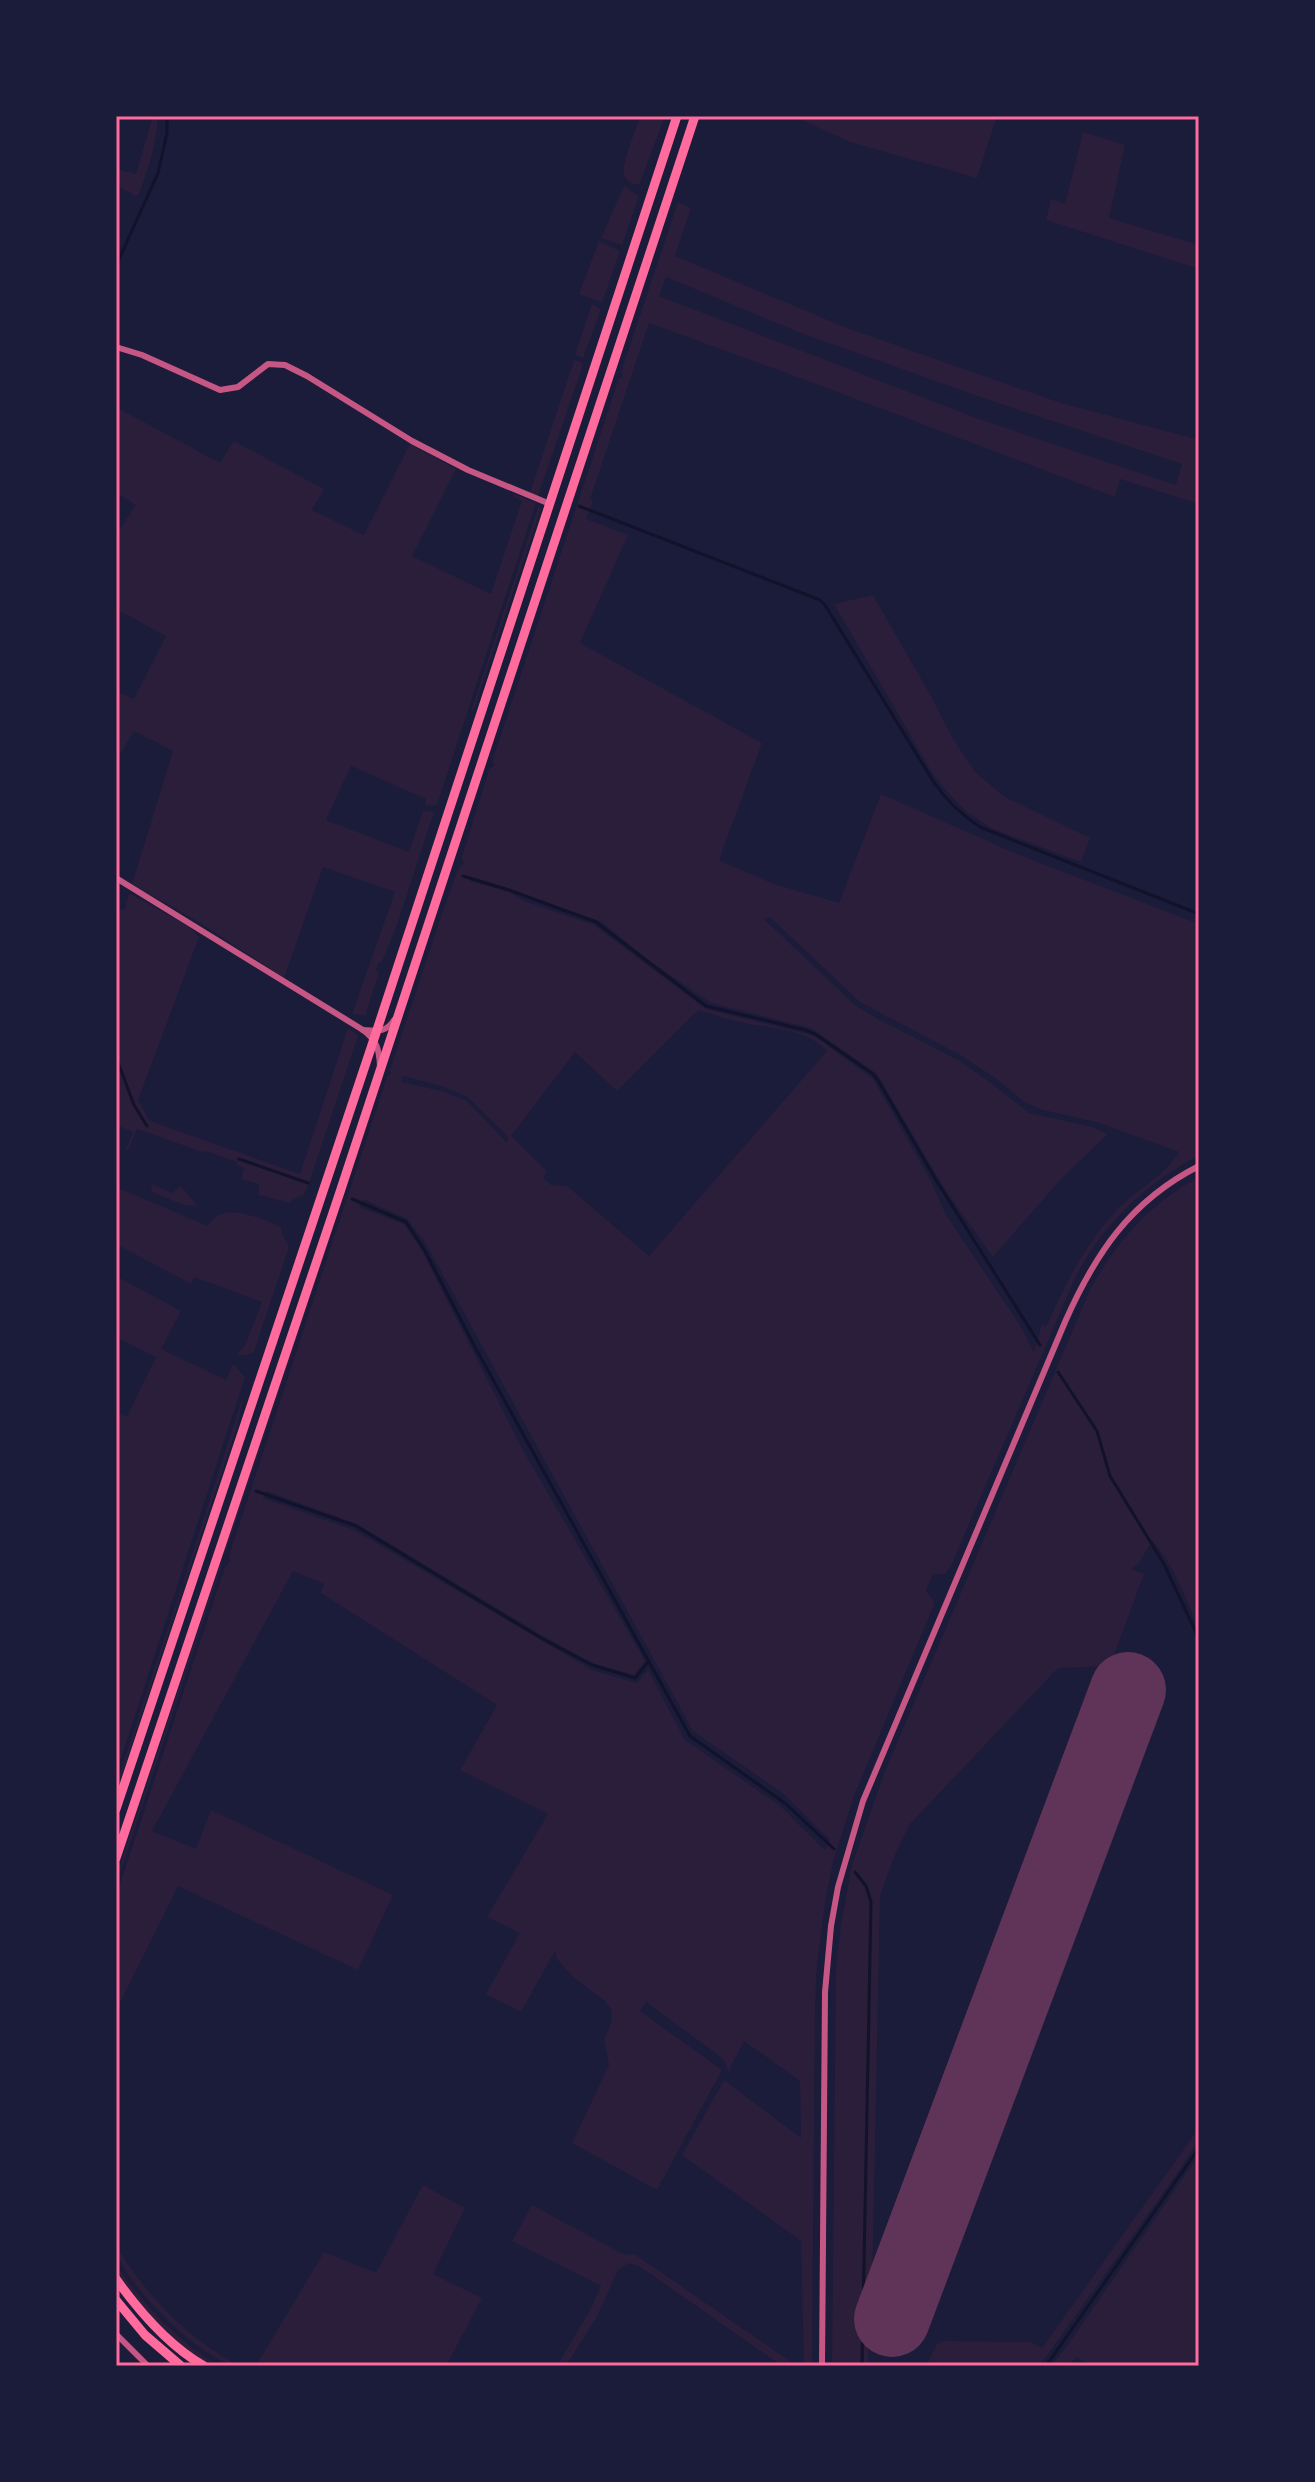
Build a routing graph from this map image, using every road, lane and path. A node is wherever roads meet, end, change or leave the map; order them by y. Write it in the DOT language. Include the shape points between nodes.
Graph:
graph roads {
  1 [pos="677,116"];
  2 [pos="695,116"];
  3 [pos="116,347"];
  4 [pos="550,504"];
  5 [pos="116,878"];
  6 [pos="399,1011"];
  7 [pos="376,1035"];
  8 [pos="380,1069"];
  9 [pos="1199,1166"];
  10 [pos="116,1809"];
  11 [pos="116,1858"];
  12 [pos="116,2279"];
  13 [pos="116,2300"];
  14 [pos="116,2334"];
  15 [pos="148,2366"];
  16 [pos="181,2366"];
  17 [pos="204,2366"];
  18 [pos="822,2366"];
  1 -- 4 [label="main road"];
  2 -- 6 [label="main road"];
  3 -- 4 [label="street" via="220,390 238,387 268,364 285,365 412,441"];
  4 -- 7 [label="main road"];
  5 -- 7 [label="street"];
  6 -- 7 [label="street"];
  6 -- 8 [label="main road"];
  7 -- 8 [label="street"];
  7 -- 10 [label="main road"];
  8 -- 11 [label="main road"];
  9 -- 18 [label="street" via="1142,1204 1091,1267 856,1821 838,1887 827,1961"];
  12 -- 17 [label="main road" via="164,2334"];
  13 -- 16 [label="main road"];
  14 -- 15 [label="street"];
}
